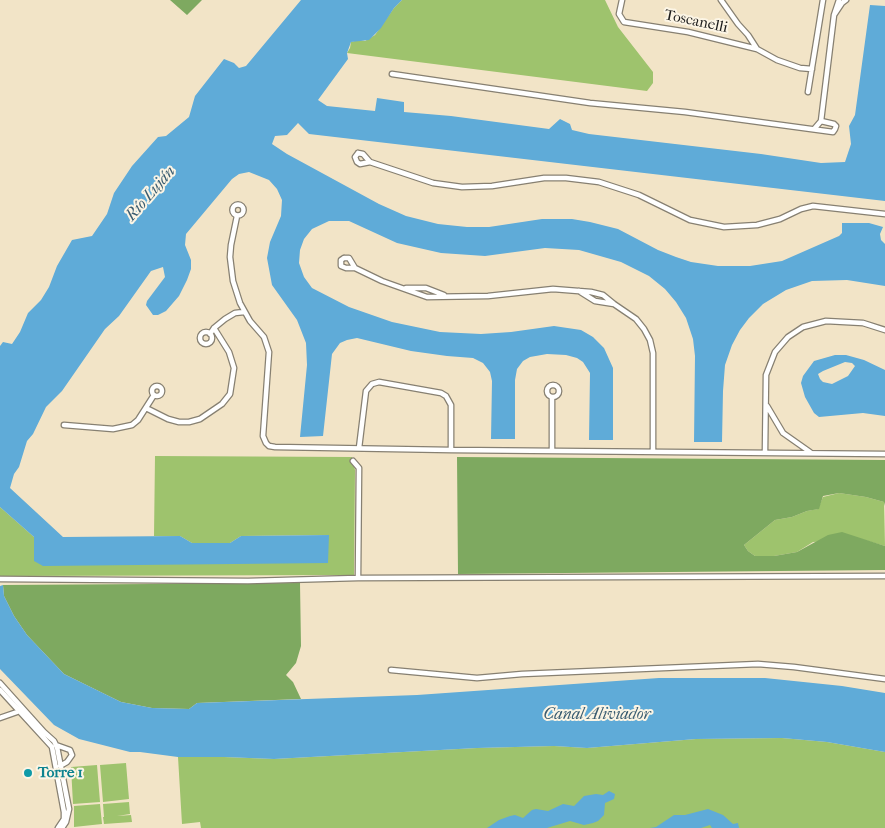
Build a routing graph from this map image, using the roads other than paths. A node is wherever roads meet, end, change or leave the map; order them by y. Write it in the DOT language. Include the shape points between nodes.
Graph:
graph roads {
  1 [pos="622,0"];
  2 [pos="721,0"];
  3 [pos="823,0"];
  4 [pos="839,0"];
  5 [pos="846,0"];
  6 [pos="834,15"];
  7 [pos="757,49"];
  8 [pos="812,70"];
  9 [pos="392,74"];
  10 [pos="808,92"];
  11 [pos="821,121"];
  12 [pos="814,128"];
  13 [pos="370,162"];
  14 [pos="885,214"];
  15 [pos="238,216"];
  16 [pos="355,268"];
  17 [pos="405,288"];
  18 [pos="578,291"];
  19 [pos="445,296"];
  20 [pos="614,304"];
  21 [pos="244,312"];
  22 [pos="214,328"];
  23 [pos="885,330"];
  24 [pos="210,334"];
  25 [pos="154,395"];
  26 [pos="552,397"];
  27 [pos="765,404"];
  28 [pos="146,408"];
  29 [pos="64,425"];
  30 [pos="359,448"];
  31 [pos="451,450"];
  32 [pos="552,450"];
  33 [pos="653,451"];
  34 [pos="812,452"];
  35 [pos="764,453"];
  36 [pos="885,454"];
  37 [pos="353,461"];
  38 [pos="885,576"];
  39 [pos="358,578"];
  40 [pos="0,579"];
  41 [pos="391,670"];
  42 [pos="885,678"];
  43 [pos="0,683"];
  44 [pos="0,690"];
  45 [pos="20,709"];
  46 [pos="0,718"];
  47 [pos="54,746"];
  48 [pos="59,766"];
  49 [pos="58,828"];
  50 [pos="62,828"];
  1 -- 7 [label="street, Toscanelli" via="619,14 624,22 688,32"];
  2 -- 7 [label="street"];
  3 -- 8 [label="street"];
  4 -- 6 [label="street"];
  5 -- 6 [label="street"];
  6 -- 11 [label="street"];
  7 -- 8 [label="street" via="785,63"];
  8 -- 10 [label="street"];
  9 -- 12 [label="street" via="590,102"];
  11 -- 12 [label="street"];
  11 -- 12 [label="street" via="834,124 833,132"];
  13 -- 14 [label="street" via="433,183 462,187 544,178 599,182 639,195 690,220 715,226 757,225 812,206"];
  15 -- 21 [label="street" via="231,246 231,270"];
  16 -- 17 [label="street"];
  17 -- 19 [label="street" via="426,288"];
  17 -- 19 [label="street" via="426,297"];
  18 -- 19 [label="street" via="553,288 488,296"];
  18 -- 20 [label="street" via="595,301"];
  18 -- 20 [label="street" via="600,294"];
  20 -- 33 [label="street" via="636,319 652,346"];
  21 -- 22 [label="street" via="235,313"];
  21 -- 30 [label="street" via="260,330 269,352 263,427 266,443 275,447"];
  22 -- 24 [label="street"];
  22 -- 28 [label="street" via="229,352 234,368 230,394 222,404 200,419 179,422"];
  23 -- 27 [label="street" via="863,323 834,321 811,324 795,332 781,344 771,360 766,375"];
  25 -- 28 [label="street"];
  26 -- 32 [label="street"];
  27 -- 34 [label="street" via="783,433"];
  27 -- 35 [label="street"];
  28 -- 29 [label="street" via="138,420 123,428"];
  30 -- 31 [label="street"];
  30 -- 31 [label="street" via="366,390 379,382 446,396 451,406"];
  31 -- 32 [label="street"];
  32 -- 33 [label="street"];
  33 -- 35 [label="street"];
  34 -- 35 [label="street"];
  34 -- 36 [label="street"];
  37 -- 39 [label="street" via="358,468"];
  38 -- 39 [label="street"];
  39 -- 40 [label="street" via="248,581"];
  41 -- 42 [label="street" via="477,678 758,664"];
  43 -- 45 [label="street"];
  44 -- 45 [label="street"];
  45 -- 46 [label="street"];
  45 -- 47 [label="street"];
  47 -- 48 [label="street"];
  47 -- 48 [label="street" via="71,752 70,759"];
  48 -- 49 [label="street" via="65,816"];
  48 -- 50 [label="street" via="69,809"];
}
